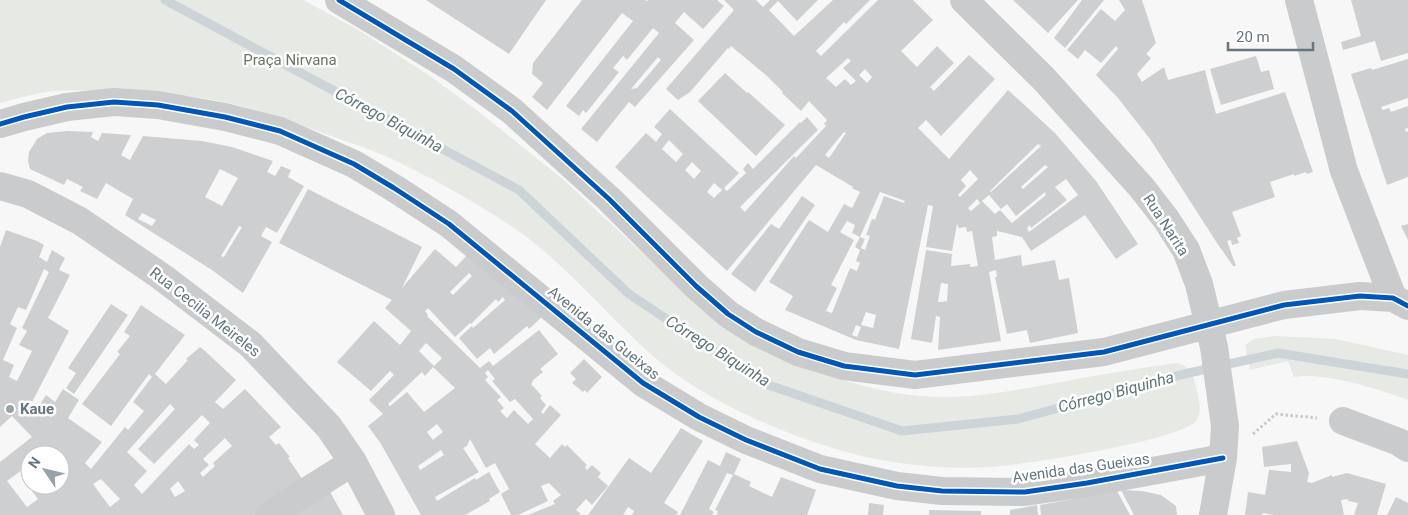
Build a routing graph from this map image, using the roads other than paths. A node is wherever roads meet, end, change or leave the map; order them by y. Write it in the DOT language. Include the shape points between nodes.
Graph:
graph roads {
  1 [pos="339,0"];
  2 [pos="964,0"];
  3 [pos="1299,0"];
  4 [pos="0,124"];
  5 [pos="0,186"];
  6 [pos="1400,302"];
  7 [pos="1212,336"];
  8 [pos="1343,421"];
  9 [pos="1408,448"];
  10 [pos="1223,458"];
  11 [pos="353,462"];
  12 [pos="270,515"];
  13 [pos="381,515"];
  14 [pos="1213,515"];
  1 -- 7 [label="street" via="454,68 512,111 728,314 798,352 844,366 915,376"];
  2 -- 7 [label="street, Rua Narita" via="1044,79 1166,219 1186,250 1199,284"];
  3 -- 6 [label="street" via="1344,171"];
  4 -- 10 [label="street, Avenida das Gueixas" via="68,107 114,102 158,105 216,115 280,131 354,164 449,224 643,383 746,440 820,469 906,487 1025,492"];
  5 -- 11 [label="street, Rua Cecilia Meireles" via="28,194 80,221 162,276 250,344 329,427"];
  6 -- 7 [label="street" via="1360,296 1284,305"];
  7 -- 10 [label="street, Rua Narita" via="1225,426"];
  8 -- 9 [label="street"];
  10 -- 14 [label="street, Rua Narita"];
  11 -- 12 [label="street"];
  11 -- 13 [label="street, Rua Cecilia Meireles"];
}
